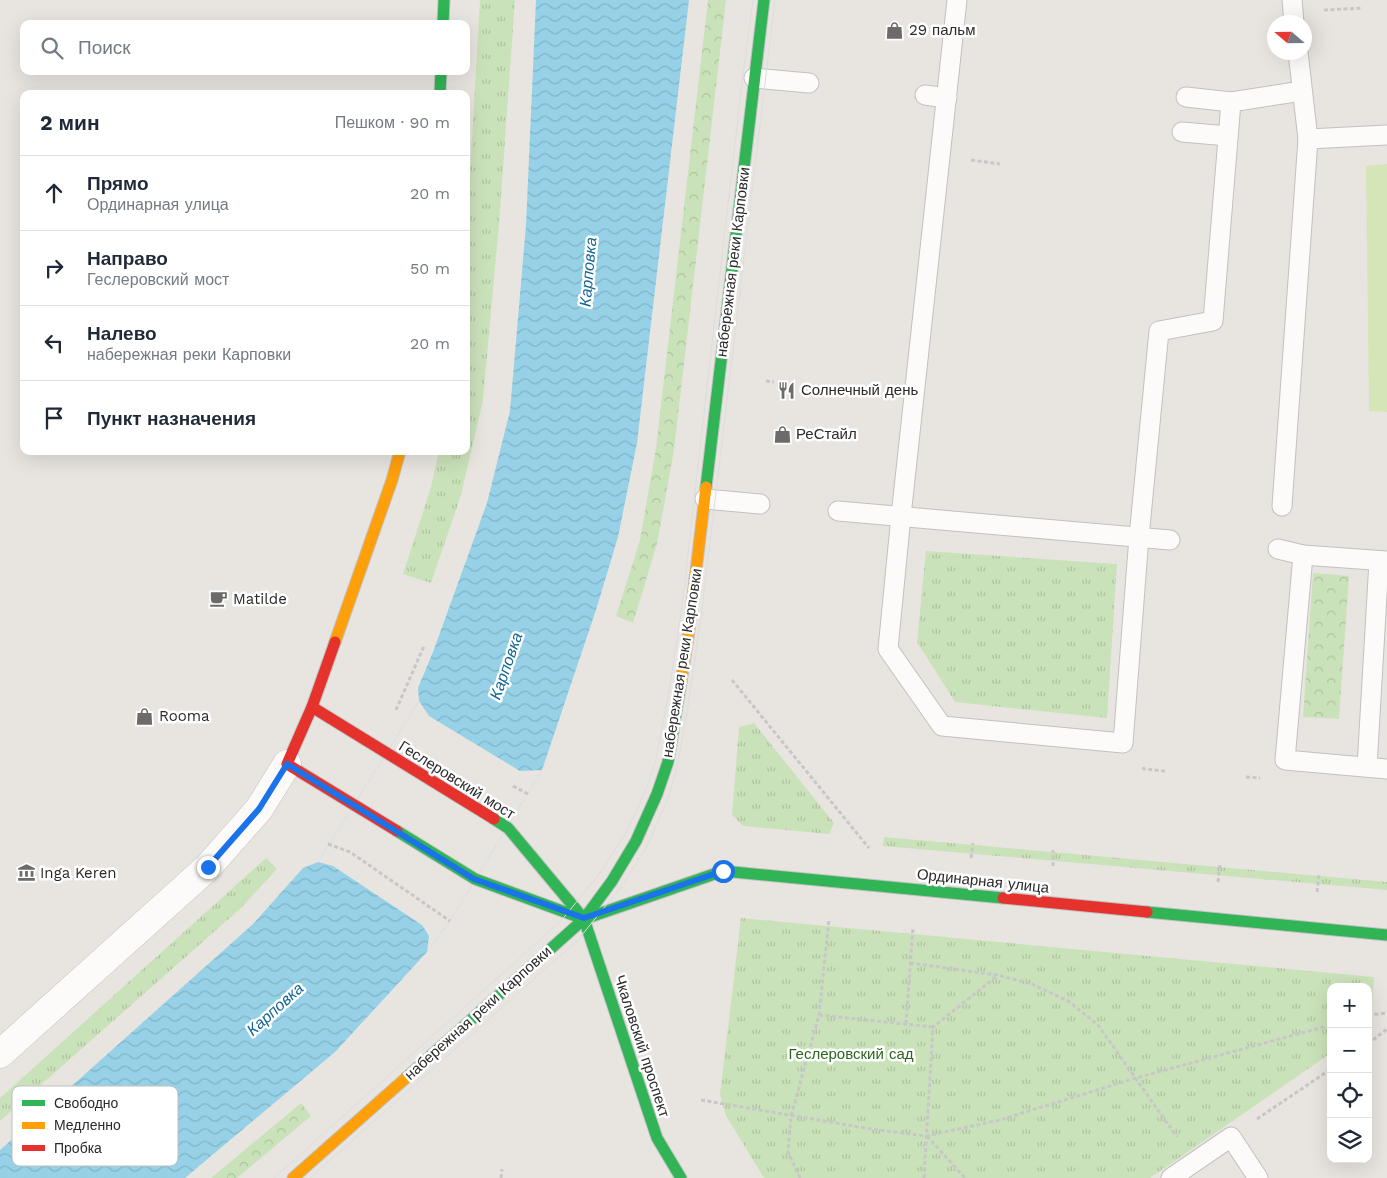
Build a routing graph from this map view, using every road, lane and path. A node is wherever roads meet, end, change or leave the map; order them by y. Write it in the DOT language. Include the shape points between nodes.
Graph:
graph roads {
  1 [pos="444,0"];
  2 [pos="764,0"];
  3 [pos="957,0"];
  4 [pos="1363,8"];
  5 [pos="1293,12"];
  6 [pos="443,20"];
  7 [pos="1299,60"];
  8 [pos="441,75"];
  9 [pos="754,78"];
  10 [pos="809,83"];
  11 [pos="440,90"];
  12 [pos="1302,91"];
  13 [pos="925,95"];
  14 [pos="1186,97"];
  15 [pos="947,98"];
  16 [pos="1231,102"];
  17 [pos="1182,132"];
  18 [pos="1387,135"];
  19 [pos="1228,136"];
  20 [pos="1308,139"];
  21 [pos="766,381"];
  22 [pos="774,382"];
  23 [pos="399,455"];
  24 [pos="705,499"];
  25 [pos="760,504"];
  26 [pos="1282,506"];
  27 [pos="838,510"];
  28 [pos="901,516"];
  29 [pos="1139,537"];
  30 [pos="1170,540"];
  31 [pos="1278,549"];
  32 [pos="1303,554"];
  33 [pos="1383,561"];
  34 [pos="424,646"];
  35 [pos="732,680"];
  36 [pos="312,707"];
  37 [pos="396,710"];
  38 [pos="287,764"];
  39 [pos="1367,767"];
  40 [pos="1387,769"];
  41 [pos="973,843"];
  42 [pos="328,844"];
  43 [pos="869,849"];
  44 [pos="1053,850"];
  45 [pos="971,858"];
  46 [pos="1220,864"];
  47 [pos="1053,866"];
  48 [pos="1319,873"];
  49 [pos="1218,882"];
  50 [pos="1318,892"];
  51 [pos="584,918"];
  52 [pos="829,919"];
  53 [pos="450,921"];
  54 [pos="913,927"];
  55 [pos="1387,935"];
  56 [pos="910,963"];
  57 [pos="997,975"];
  58 [pos="1387,1013"];
  59 [pos="819,1015"];
  60 [pos="1372,1015"];
  61 [pos="906,1024"];
  62 [pos="1327,1026"];
  63 [pos="934,1027"];
  64 [pos="1387,1030"];
  65 [pos="1372,1041"];
  66 [pos="0,1054"];
  67 [pos="1327,1072"];
  68 [pos="1136,1078"];
  69 [pos="701,1100"];
  70 [pos="791,1116"];
  71 [pos="926,1136"];
  72 [pos="1231,1137"];
  73 [pos="1195,1162"];
  74 [pos="502,1169"];
  75 [pos="293,1178"];
  76 [pos="501,1178"];
  77 [pos="681,1178"];
  78 [pos="800,1178"];
  79 [pos="924,1178"];
  80 [pos="965,1178"];
  81 [pos="1171,1178"];
  82 [pos="1258,1178"];
  1 -- 6 [label="street"];
  2 -- 9 [label="street, набережная реки Карповки"];
  3 -- 15 [label="lane"];
  4 -- 5 [label="path"];
  7 -- 12 [label="lane"];
  8 -- 11 [label="street"];
  9 -- 10 [label="lane"];
  9 -- 24 [label="street, набережная реки Карповки"];
  12 -- 16 [label="lane"];
  12 -- 20 [label="lane"];
  13 -- 15 [label="lane"];
  14 -- 16 [label="lane"];
  15 -- 28 [label="lane"];
  16 -- 19 [label="lane"];
  17 -- 19 [label="lane"];
  18 -- 20 [label="lane"];
  19 -- 29 [label="lane" via="1213,321 1159,331"];
  20 -- 26 [label="lane"];
  21 -- 22 [label="path"];
  23 -- 36 [label="street"];
  24 -- 25 [label="lane"];
  24 -- 51 [label="street, набережная реки Карповки" via="688,638 668,762 636,842"];
  27 -- 28 [label="lane"];
  28 -- 29 [label="lane"];
  28 -- 29 [label="lane" via="888,649 942,726 1123,743"];
  29 -- 30 [label="lane"];
  31 -- 32 [label="lane"];
  32 -- 33 [label="lane"];
  32 -- 39 [label="lane" via="1285,760"];
  33 -- 39 [label="lane"];
  34 -- 37 [label="path"];
  35 -- 43 [label="path"];
  36 -- 38 [label="street"];
  36 -- 51 [label="street, Геслеровский мост" via="508,828"];
  38 -- 51 [label="street" via="474,879"];
  38 -- 66 [label="street" via="259,809 208,867"];
  39 -- 40 [label="lane"];
  41 -- 45 [label="path"];
  42 -- 53 [label="path" via="350,852"];
  44 -- 47 [label="path"];
  46 -- 49 [label="path"];
  48 -- 50 [label="path"];
  51 -- 55 [label="street, Ординарная улица" via="723,871"];
  51 -- 75 [label="street, набережная реки Карповки"];
  51 -- 77 [label="street, Чкаловский проспект" via="657,1138"];
  52 -- 59 [label="path"];
  54 -- 56 [label="path"];
  56 -- 57 [label="path"];
  56 -- 61 [label="path"];
  57 -- 63 [label="path"];
  57 -- 68 [label="path" via="1032,984 1068,1002 1098,1025"];
  58 -- 60 [label="path"];
  59 -- 61 [label="path"];
  59 -- 70 [label="path"];
  61 -- 63 [label="path"];
  62 -- 68 [label="path"];
  63 -- 71 [label="path"];
  64 -- 65 [label="path"];
  67 -- 72 [label="path"];
  68 -- 71 [label="path" via="1000,1120"];
  68 -- 73 [label="path"];
  69 -- 70 [label="path"];
  70 -- 71 [label="path"];
  70 -- 78 [label="path" via="788,1152"];
  71 -- 79 [label="path"];
  71 -- 80 [label="path"];
  72 -- 73 [label="lane"];
  72 -- 82 [label="lane"];
  73 -- 81 [label="lane"];
  74 -- 76 [label="path"];
}
